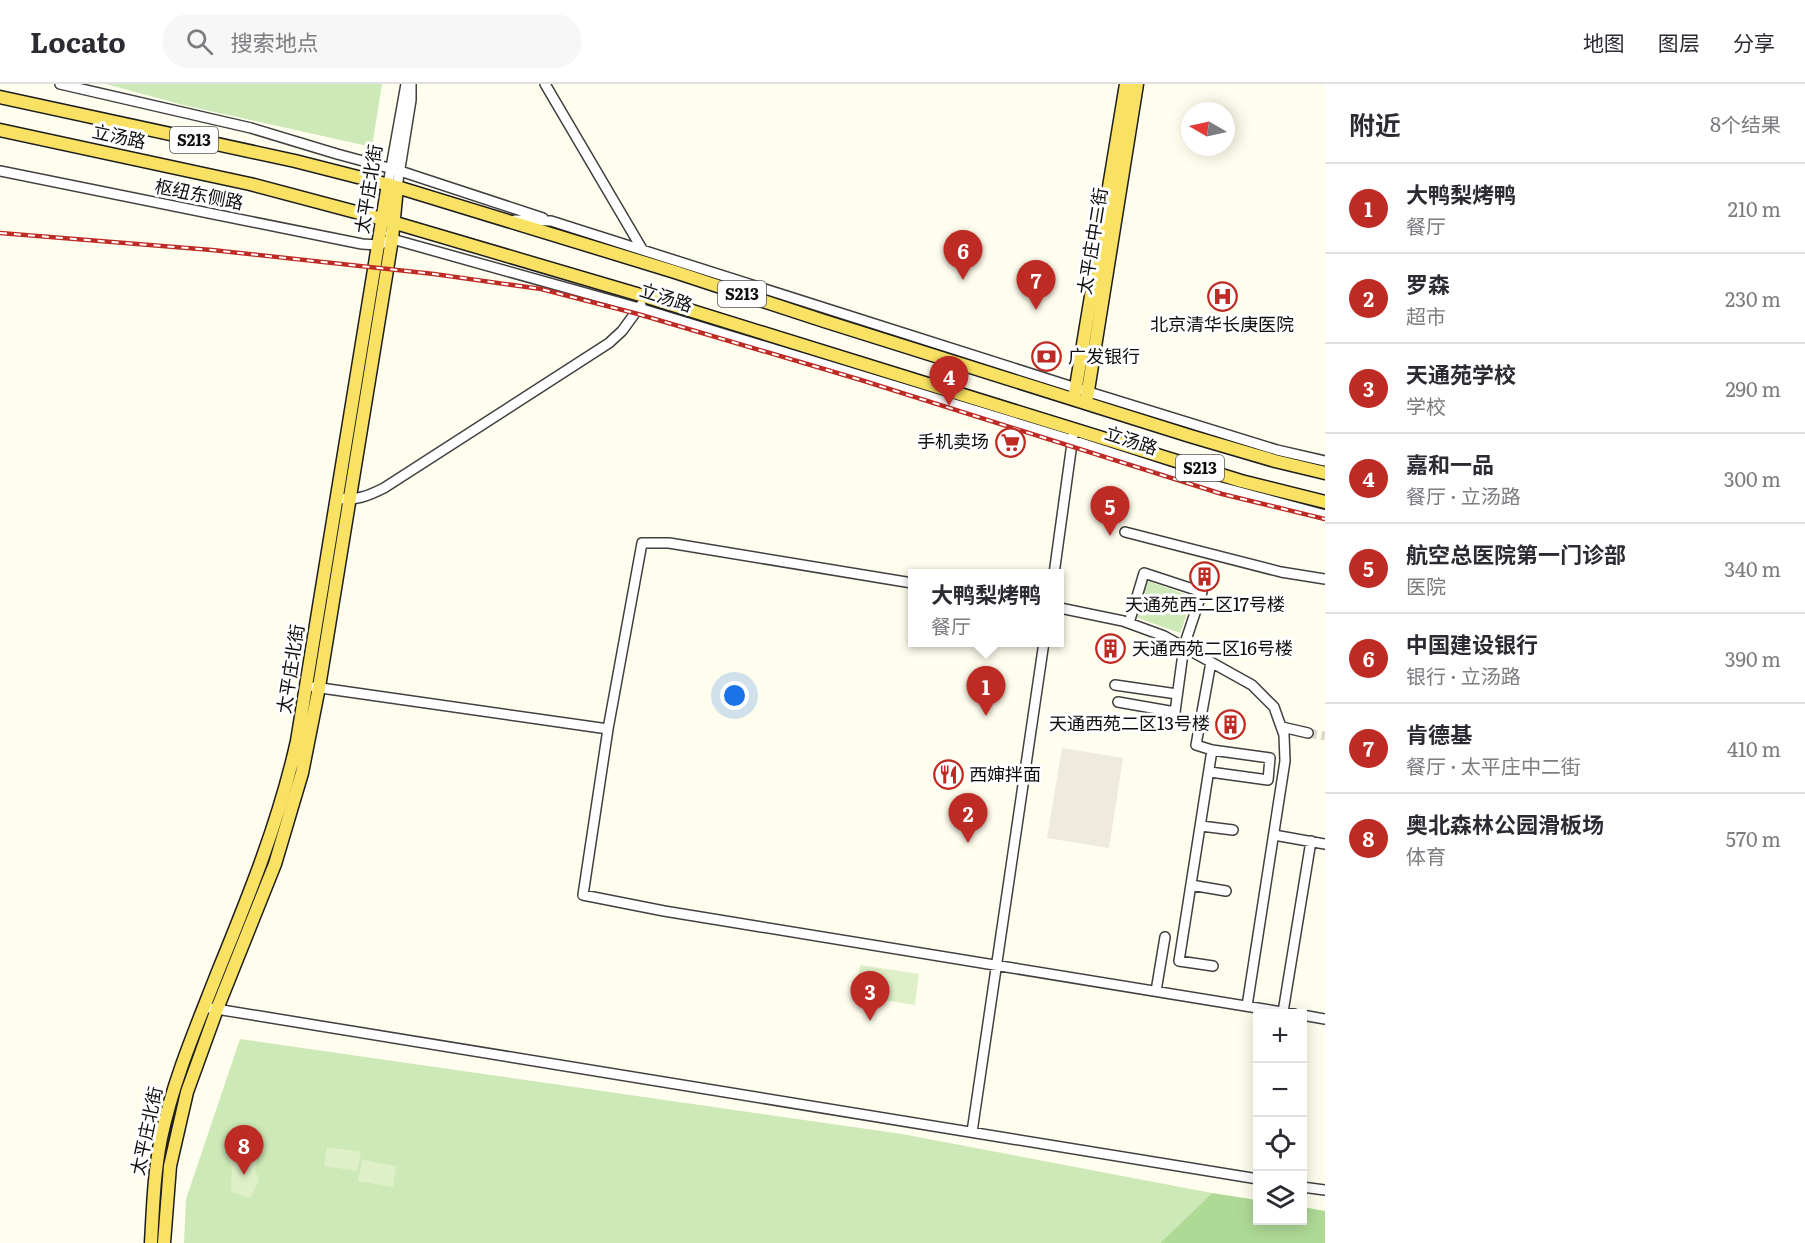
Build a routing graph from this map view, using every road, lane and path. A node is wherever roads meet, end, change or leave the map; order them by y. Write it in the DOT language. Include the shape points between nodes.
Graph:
graph roads {
  1 [pos="60,84"];
  2 [pos="406,84"];
  3 [pos="411,84"];
  4 [pos="545,84"];
  5 [pos="1126,84"];
  6 [pos="1137,84"];
  7 [pos="0,97"];
  8 [pos="0,130"];
  9 [pos="395,170"];
  10 [pos="0,171"];
  11 [pos="393,186"];
  12 [pos="500,220"];
  13 [pos="551,220"];
  14 [pos="388,221"];
  15 [pos="392,239"];
  16 [pos="378,245"];
  17 [pos="642,249"];
  18 [pos="647,297"];
  19 [pos="639,308"];
  20 [pos="1081,396"];
  21 [pos="1074,435"];
  22 [pos="1325,461"];
  23 [pos="1325,472"];
  24 [pos="344,499"];
  25 [pos="1325,502"];
  26 [pos="1325,515"];
  27 [pos="1125,532"];
  28 [pos="1055,569"];
  29 [pos="1325,579"];
  30 [pos="908,582"];
  31 [pos="1064,609"];
  32 [pos="1129,623"];
  33 [pos="1184,646"];
  34 [pos="1043,647"];
  35 [pos="1211,662"];
  36 [pos="1115,686"];
  37 [pos="313,687"];
  38 [pos="1177,694"];
  39 [pos="1118,702"];
  40 [pos="1281,727"];
  41 [pos="608,729"];
  42 [pos="1308,733"];
  43 [pos="1212,750"];
  44 [pos="1210,772"];
  45 [pos="1201,825"];
  46 [pos="1233,830"];
  47 [pos="1274,835"];
  48 [pos="1311,842"];
  49 [pos="1325,844"];
  50 [pos="1191,885"];
  51 [pos="1226,891"];
  52 [pos="1165,937"];
  53 [pos="996,964"];
  54 [pos="1213,966"];
  55 [pos="1156,991"];
  56 [pos="1247,1006"];
  57 [pos="211,1008"];
  58 [pos="1265,1009"];
  59 [pos="1283,1009"];
  60 [pos="1307,1016"];
  61 [pos="1325,1018"];
  62 [pos="972,1132"];
  63 [pos="1253,1178"];
  64 [pos="1307,1187"];
  65 [pos="1325,1190"];
  66 [pos="151,1243"];
  67 [pos="164,1243"];
  1 -- 9 [label="street" via="251,128"];
  2 -- 9 [label="street, 太平庄北街"];
  3 -- 9 [label="street, 太平庄北街"];
  4 -- 17 [label="street"];
  5 -- 20 [label="main road, 太平庄中二街"];
  6 -- 20 [label="main road, 太平庄中二街"];
  7 -- 11 [label="main road, 立汤路 / S213"];
  8 -- 14 [label="main road, 立汤路 / S213" via="250,184"];
  9 -- 11 [label="street, 太平庄北街"];
  9 -- 13 [label="street"];
  10 -- 16 [label="street, 枢纽东侧路"];
  11 -- 12 [label="main road, 立汤路 / S213"];
  11 -- 14 [label="main road, 太平庄北街"];
  12 -- 13 [label="street, 立汤路 / S213"];
  12 -- 20 [label="main road, 立汤路 / S213"];
  13 -- 17 [label="street, 立汤路 / S213"];
  14 -- 15 [label="main road, 太平庄北街"];
  14 -- 16 [label="main road, 太平庄北街"];
  14 -- 18 [label="main road, 立汤路 / S213"];
  15 -- 16 [label="street"];
  15 -- 19 [label="street, 立汤路 / S213"];
  15 -- 24 [label="main road, 太平庄北街"];
  16 -- 24 [label="main road, 太平庄北街"];
  17 -- 20 [label="street, 立汤路 / S213"];
  18 -- 19 [label="street"];
  18 -- 21 [label="main road, 立汤路 / S213"];
  19 -- 21 [label="street, 立汤路 / S213"];
  19 -- 24 [label="street" via="609,343 384,488 368,497"];
  20 -- 22 [label="street, 立汤路 / S213"];
  20 -- 23 [label="main road, 立汤路 / S213" via="1275,461"];
  21 -- 25 [label="main road, 立汤路 / S213"];
  21 -- 26 [label="street, 立汤路 / S213" via="1212,485"];
  21 -- 28 [label="street"];
  24 -- 37 [label="main road, 太平庄北街"];
  27 -- 29 [label="street" via="1281,572"];
  30 -- 41 [label="street" via="669,543 642,543"];
  31 -- 32 [label="street"];
  32 -- 33 [label="street"];
  32 -- 33 [label="street" via="1144,573 1202,592"];
  33 -- 35 [label="street"];
  33 -- 38 [label="street"];
  34 -- 53 [label="street"];
  35 -- 40 [label="street" via="1252,685 1274,707"];
  35 -- 43 [label="street" via="1196,745"];
  36 -- 38 [label="street"];
  37 -- 41 [label="street"];
  37 -- 57 [label="main road, 太平庄北街" via="276,821"];
  38 -- 39 [label="street" via="1175,712"];
  40 -- 42 [label="street"];
  40 -- 47 [label="street" via="1285,761"];
  41 -- 53 [label="street" via="583,895"];
  43 -- 44 [label="street"];
  43 -- 44 [label="street" via="1270,758 1268,780"];
  44 -- 45 [label="street"];
  45 -- 46 [label="street"];
  45 -- 50 [label="street"];
  47 -- 48 [label="street"];
  47 -- 56 [label="street"];
  48 -- 49 [label="street"];
  48 -- 59 [label="street"];
  50 -- 51 [label="street"];
  50 -- 54 [label="street" via="1179,961"];
  52 -- 55 [label="street"];
  53 -- 55 [label="street"];
  53 -- 62 [label="street"];
  55 -- 56 [label="street"];
  56 -- 58 [label="street"];
  57 -- 62 [label="street"];
  57 -- 66 [label="main road, 太平庄北街" via="180,1069 161,1137"];
  57 -- 67 [label="main road, 太平庄北街" via="174,1141"];
  60 -- 61 [label="street"];
  62 -- 63 [label="street"];
  64 -- 65 [label="street"];
}
